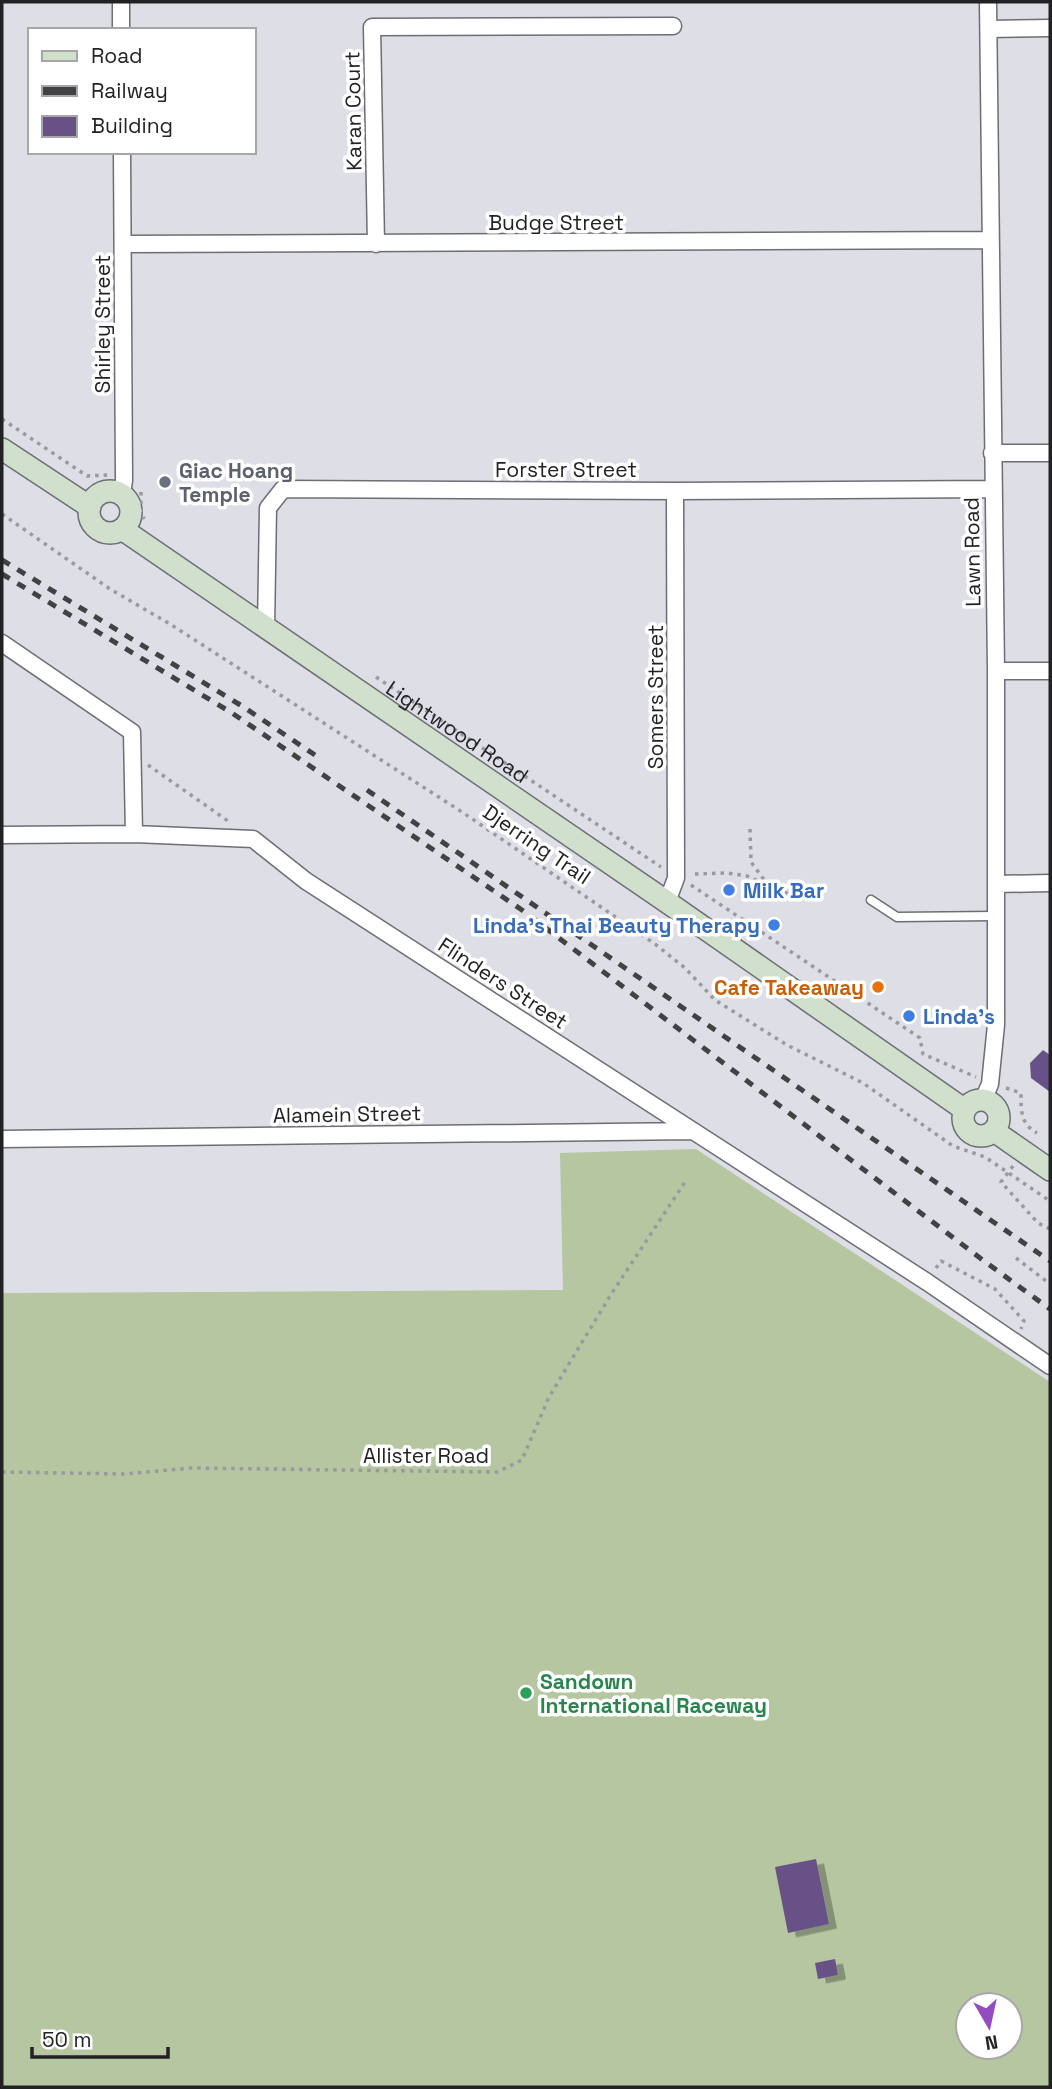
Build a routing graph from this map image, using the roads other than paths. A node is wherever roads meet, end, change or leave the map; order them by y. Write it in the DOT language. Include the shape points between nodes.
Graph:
graph roads {
  1 [pos="121,2"];
  2 [pos="988,2"];
  3 [pos="673,26"];
  4 [pos="121,28"];
  5 [pos="1050,28"];
  6 [pos="989,29"];
  7 [pos="122,154"];
  8 [pos="989,240"];
  9 [pos="123,244"];
  10 [pos="376,244"];
  11 [pos="2,449"];
  12 [pos="992,453"];
  13 [pos="1050,453"];
  14 [pos="123,487"];
  15 [pos="992,489"];
  16 [pos="675,491"];
  17 [pos="90,507"];
  18 [pos="122,529"];
  19 [pos="266,628"];
  20 [pos="2,643"];
  21 [pos="996,671"];
  22 [pos="1050,671"];
  23 [pos="134,834"];
  24 [pos="2,835"];
  25 [pos="1050,883"];
  26 [pos="996,884"];
  27 [pos="871,900"];
  28 [pos="667,902"];
  29 [pos="995,916"];
  30 [pos="974,1105"];
  31 [pos="693,1131"];
  32 [pos="994,1131"];
  33 [pos="2,1139"];
  34 [pos="1050,1170"];
  35 [pos="1050,1366"];
  1 -- 4 [label="street"];
  2 -- 6 [label="street, Lawn Road"];
  3 -- 10 [label="street, Karan Court" via="372,27"];
  5 -- 6 [label="street"];
  6 -- 8 [label="street, Lawn Road"];
  7 -- 9 [label="street, Shirley Street"];
  8 -- 10 [label="street, Budge Street"];
  8 -- 12 [label="street, Lawn Road"];
  9 -- 10 [label="street, Budge Street"];
  9 -- 14 [label="street, Shirley Street"];
  11 -- 17 [label="main road"];
  12 -- 13 [label="street"];
  12 -- 15 [label="street, Lawn Road"];
  14 -- 17 [label="main road" via="97,496"];
  14 -- 18 [label="main road" via="131,512"];
  15 -- 16 [label="street, Forster Street"];
  15 -- 21 [label="street, Lawn Road"];
  16 -- 19 [label="street, Forster Street" via="283,489 268,508"];
  16 -- 28 [label="street, Somers Street" via="676,878"];
  17 -- 18 [label="main road" via="91,521 101,531"];
  18 -- 19 [label="main road, Lightwood Road"];
  19 -- 28 [label="main road, Lightwood Road"];
  20 -- 23 [label="street" via="132,732"];
  21 -- 22 [label="street"];
  21 -- 26 [label="street, Lawn Road"];
  23 -- 24 [label="street"];
  23 -- 31 [label="street, Flinders Street" via="253,839 306,881"];
  25 -- 26 [label="street"];
  26 -- 29 [label="street, Lawn Road"];
  27 -- 29 [label="lane" via="897,917"];
  28 -- 30 [label="main road, Lightwood Road"];
  29 -- 30 [label="street, Lawn Road" via="996,1025 990,1084"];
  30 -- 32 [label="main road" via="989,1101 997,1109 999,1121"];
  30 -- 32 [label="main road" via="963,1122 970,1132 982,1136"];
  31 -- 33 [label="street, Alamein Street"];
  31 -- 35 [label="street, Flinders Street"];
  32 -- 34 [label="main road"];
}
